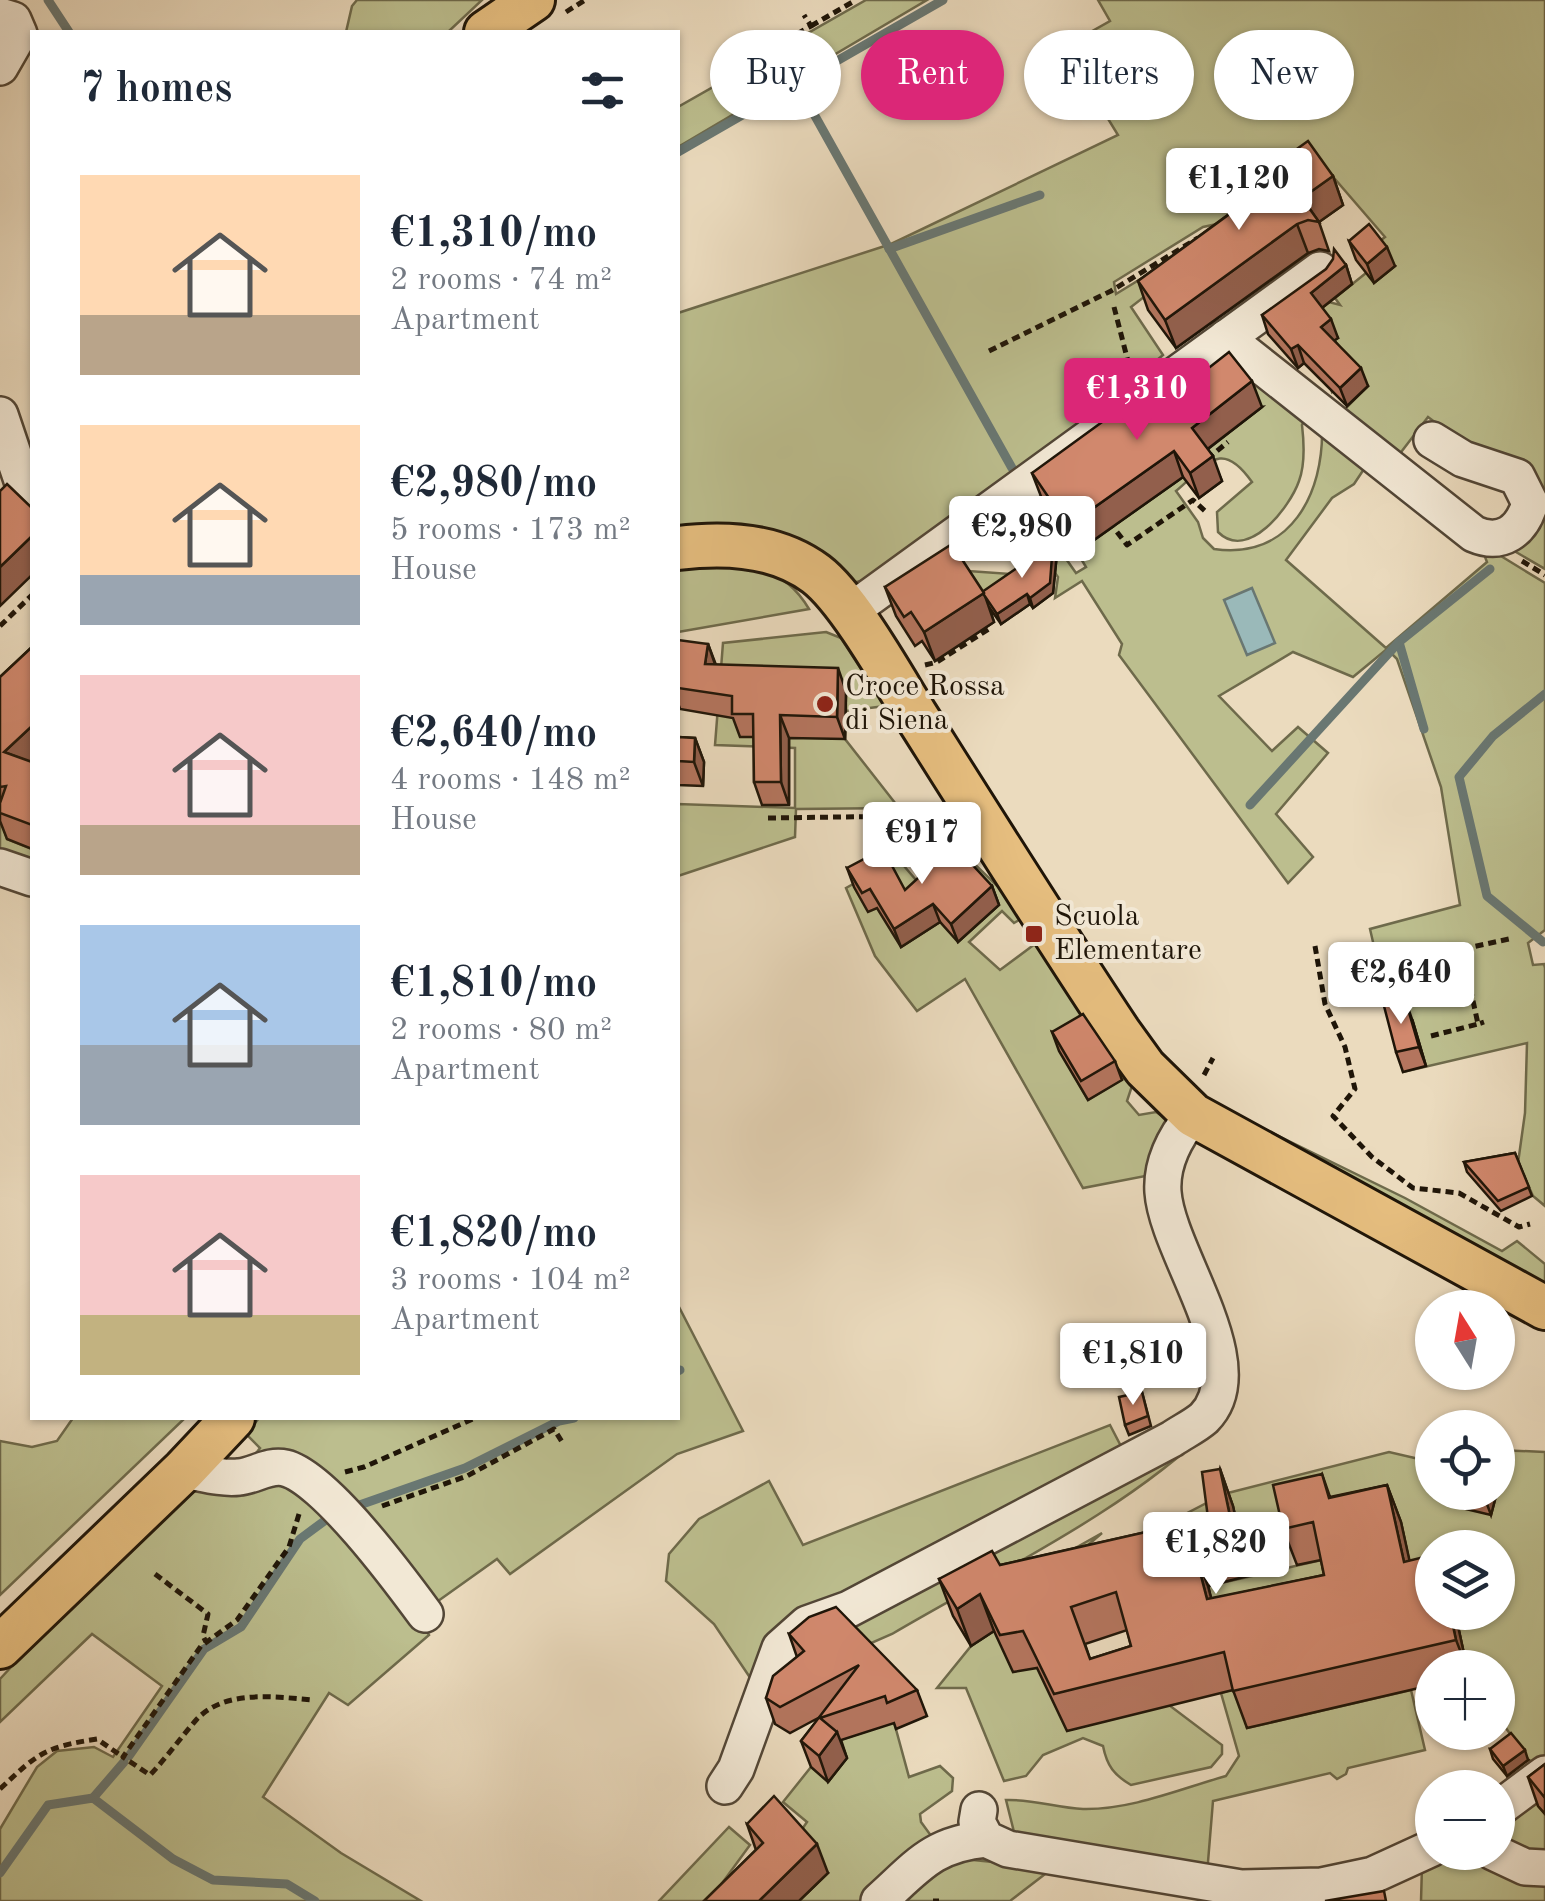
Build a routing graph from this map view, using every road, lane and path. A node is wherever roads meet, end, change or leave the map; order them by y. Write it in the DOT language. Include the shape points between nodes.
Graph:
graph roads {
  1 [pos="533,0"];
  2 [pos="856,0"];
  3 [pos="804,15"];
  4 [pos="0,16"];
  5 [pos="811,26"];
  6 [pos="489,30"];
  7 [pos="804,30"];
  8 [pos="0,67"];
  9 [pos="1205,233"];
  10 [pos="1320,270"];
  11 [pos="1114,307"];
  12 [pos="1226,338"];
  13 [pos="989,351"];
  14 [pos="1139,401"];
  15 [pos="0,415"];
  16 [pos="1432,440"];
  17 [pos="1228,442"];
  18 [pos="1199,460"];
  19 [pos="30,495"];
  20 [pos="1206,510"];
  21 [pos="1117,532"];
  22 [pos="680,548"];
  23 [pos="30,597"];
  24 [pos="848,612"];
  25 [pos="0,626"];
  26 [pos="992,627"];
  27 [pos="937,662"];
  28 [pos="768,818"];
  29 [pos="958,855"];
  30 [pos="0,867"];
  31 [pos="30,877"];
  32 [pos="1509,939"];
  33 [pos="1315,946"];
  34 [pos="1462,949"];
  35 [pos="1412,960"];
  36 [pos="1431,1036"];
  37 [pos="1193,1116"];
  38 [pos="1530,1224"];
  39 [pos="1545,1308"];
  40 [pos="231,1420"];
  41 [pos="470,1420"];
  42 [pos="564,1445"];
  43 [pos="184,1470"];
  44 [pos="304,1478"];
  45 [pos="346,1518"];
  46 [pos="155,1574"];
  47 [pos="425,1614"];
  48 [pos="206,1642"];
  49 [pos="0,1647"];
  50 [pos="314,1700"];
  51 [pos="123,1756"];
  52 [pos="1545,1774"];
  53 [pos="725,1786"];
  54 [pos="0,1788"];
  55 [pos="1515,1796"];
  56 [pos="1415,1856"];
  57 [pos="1515,1862"];
  58 [pos="1545,1868"];
  59 [pos="879,1901"];
  1 -- 6 [label="main road"];
  2 -- 5 [label="path"];
  3 -- 5 [label="path"];
  4 -- 8 [label="street" via="13,20 19,34"];
  5 -- 7 [label="path"];
  9 -- 13 [label="path"];
  10 -- 12 [label="street"];
  11 -- 14 [label="path"];
  12 -- 14 [label="street"];
  12 -- 16 [label="street" via="1474,534 1501,539 1516,530 1530,503 1517,477"];
  14 -- 24 [label="street"];
  15 -- 19 [label="street"];
  17 -- 18 [label="path"];
  20 -- 21 [label="path" via="1192,500 1126,546"];
  22 -- 24 [label="main road" via="726,545 793,559 820,576"];
  23 -- 25 [label="path"];
  24 -- 37 [label="main road" via="1120,1032"];
  26 -- 27 [label="path"];
  28 -- 29 [label="path" via="916,816"];
  30 -- 31 [label="street"];
  32 -- 34 [label="path"];
  33 -- 38 [label="path" via="1325,1004 1355,1090 1333,1116 1414,1188 1459,1194 1519,1227"];
  34 -- 35 [label="path"];
  34 -- 36 [label="path" via="1481,1023"];
  37 -- 39 [label="main road"];
  37 -- 53 [label="street" via="1173,1142 1163,1192 1217,1343 1217,1397 1204,1417 849,1609 807,1624 780,1648"];
  40 -- 43 [label="main road"];
  41 -- 44 [label="path" via="364,1467"];
  42 -- 45 [label="path" via="554,1430 467,1476"];
  43 -- 44 [label="street" via="240,1478 284,1468"];
  43 -- 49 [label="main road"];
  44 -- 45 [label="street"];
  44 -- 48 [label="path" via="289,1546 237,1620"];
  45 -- 47 [label="street"];
  46 -- 48 [label="path" via="208,1614"];
  48 -- 51 [label="path"];
  50 -- 51 [label="path" via="237,1698 200,1716 150,1775"];
  51 -- 54 [label="path" via="97,1739 55,1746"];
  52 -- 55 [label="street"];
  56 -- 59 [label="street" via="1372,1875 1321,1886 1241,1888 1008,1849 982,1824 936,1850"];
  57 -- 58 [label="street"];
}
